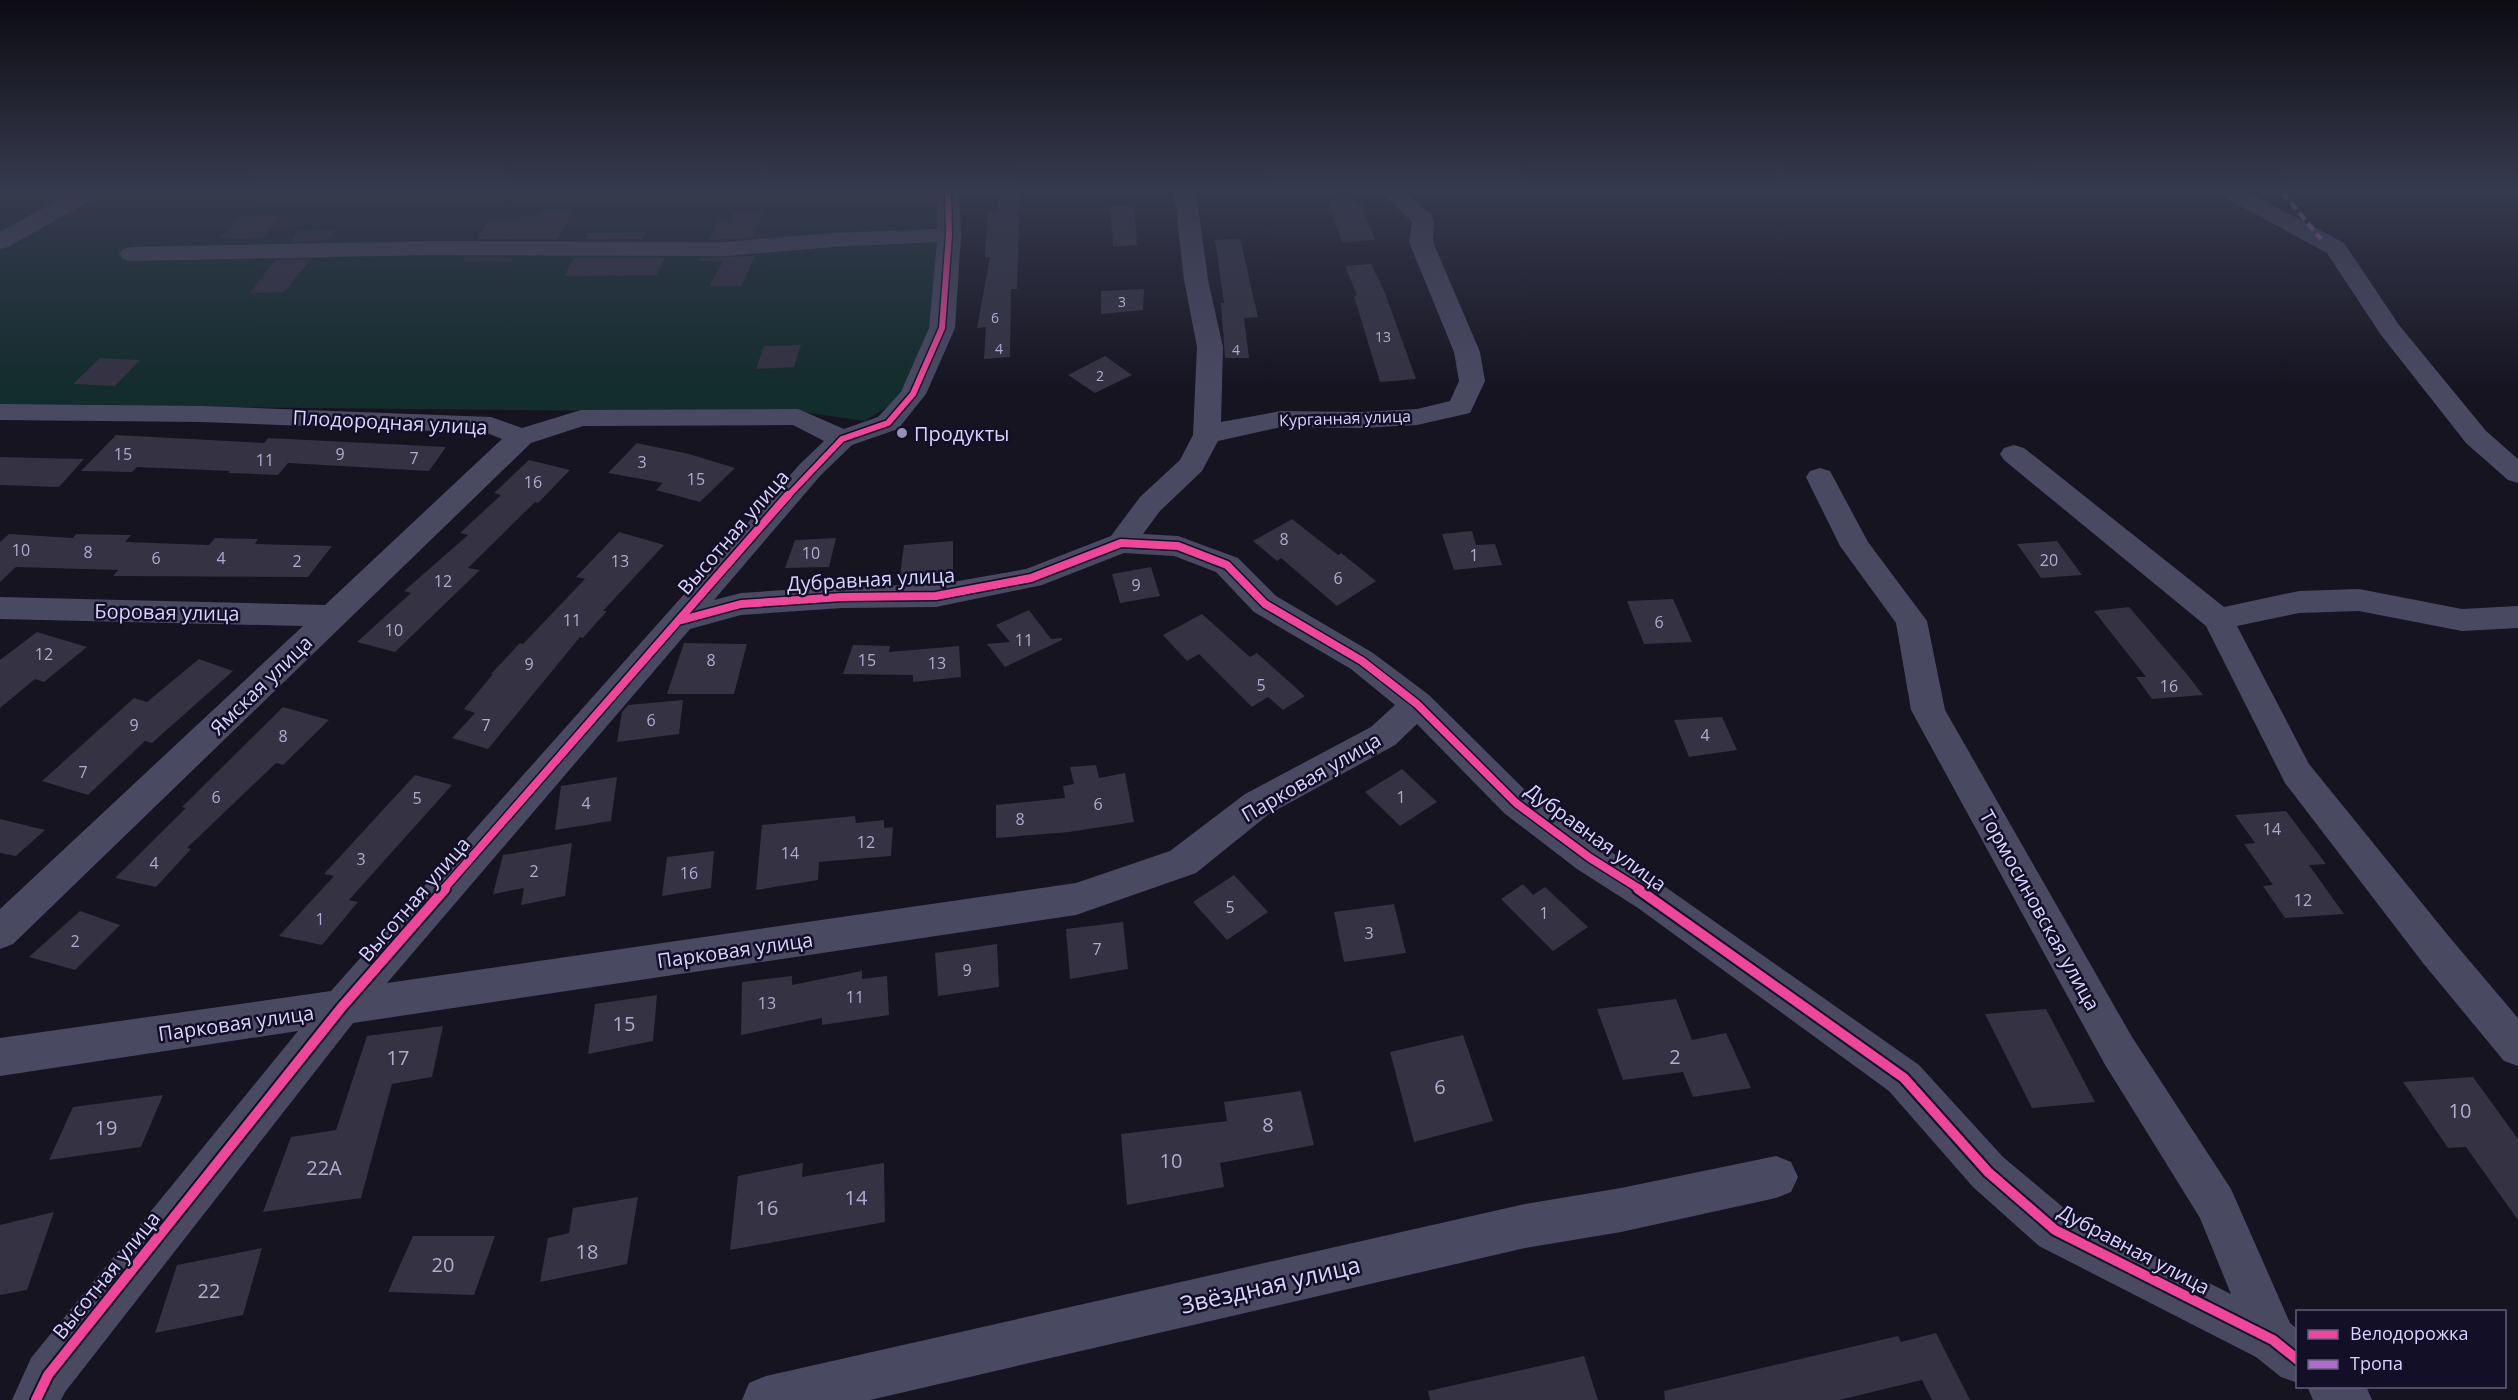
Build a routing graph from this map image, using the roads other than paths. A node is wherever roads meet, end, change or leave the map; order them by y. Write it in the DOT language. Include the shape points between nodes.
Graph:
graph roads {
  1 [pos="947,257"];
  2 [pos="1193,257"];
  3 [pos="1427,257"];
  4 [pos="2342,257"];
  5 [pos="0,412"];
  6 [pos="1207,435"];
  7 [pos="521,437"];
  8 [pos="842,439"];
  9 [pos="2014,454"];
  10 [pos="2518,474"];
  11 [pos="1820,477"];
  12 [pos="1122,543"];
  13 [pos="12,608"];
  14 [pos="334,615"];
  15 [pos="2518,617"];
  16 [pos="2218,619"];
  17 [pos="678,621"];
  18 [pos="0,630"];
  19 [pos="1418,704"];
  20 [pos="0,933"];
  21 [pos="341,1008"];
  22 [pos="2518,1048"];
  23 [pos="0,1057"];
  24 [pos="1776,1177"];
  25 [pos="2285,1350"];
  26 [pos="2333,1388"];
  27 [pos="36,1400"];
  28 [pos="766,1400"];
  29 [pos="2348,1400"];
  1 -- 8 [label="street" via="942,328 913,394 888,423"];
  2 -- 6 [label="street" via="1210,347"];
  3 -- 6 [label="street, Курганная улица" via="1467,351 1472,381 1461,406 1417,417 1281,419"];
  4 -- 10 [label="street" via="2390,330 2469,428"];
  5 -- 7 [label="street, Плодородная улица" via="202,414 491,425"];
  6 -- 12 [label="street" via="1192,465 1150,504"];
  7 -- 8 [label="street" via="581,418 798,417"];
  7 -- 14 [label="street, Ямская улица"];
  8 -- 17 [label="street, Высотная улица" via="810,470"];
  9 -- 16 [label="street"];
  11 -- 25 [label="street, Тормосиновская улица" via="1855,546 1911,621 1928,710 2118,1050 2216,1204"];
  12 -- 17 [label="street, Дубравная улица" via="1030,578 936,596 741,604"];
  12 -- 19 [label="street, Дубравная улица" via="1178,546 1227,565 1265,604 1362,661"];
  13 -- 14 [label="street, Боровая улица"];
  13 -- 18 [label="street"];
  14 -- 20 [label="street, Ямская улица"];
  15 -- 16 [label="street" via="2462,620 2359,600 2299,602"];
  16 -- 22 [label="street" via="2297,773"];
  17 -- 21 [label="street, Высотная улица"];
  19 -- 21 [label="street, Парковая улица" via="1383,736 1257,804 1183,862 1076,899"];
  19 -- 25 [label="street, Дубравная улица" via="1516,803 1904,1078 1988,1172 2055,1230"];
  21 -- 23 [label="street, Парковая улица"];
  21 -- 27 [label="street, Высотная улица" via="48,1375"];
  24 -- 28 [label="street, Звёздная улица" via="1525,1226"];
  26 -- 29 [label="street"];
}
